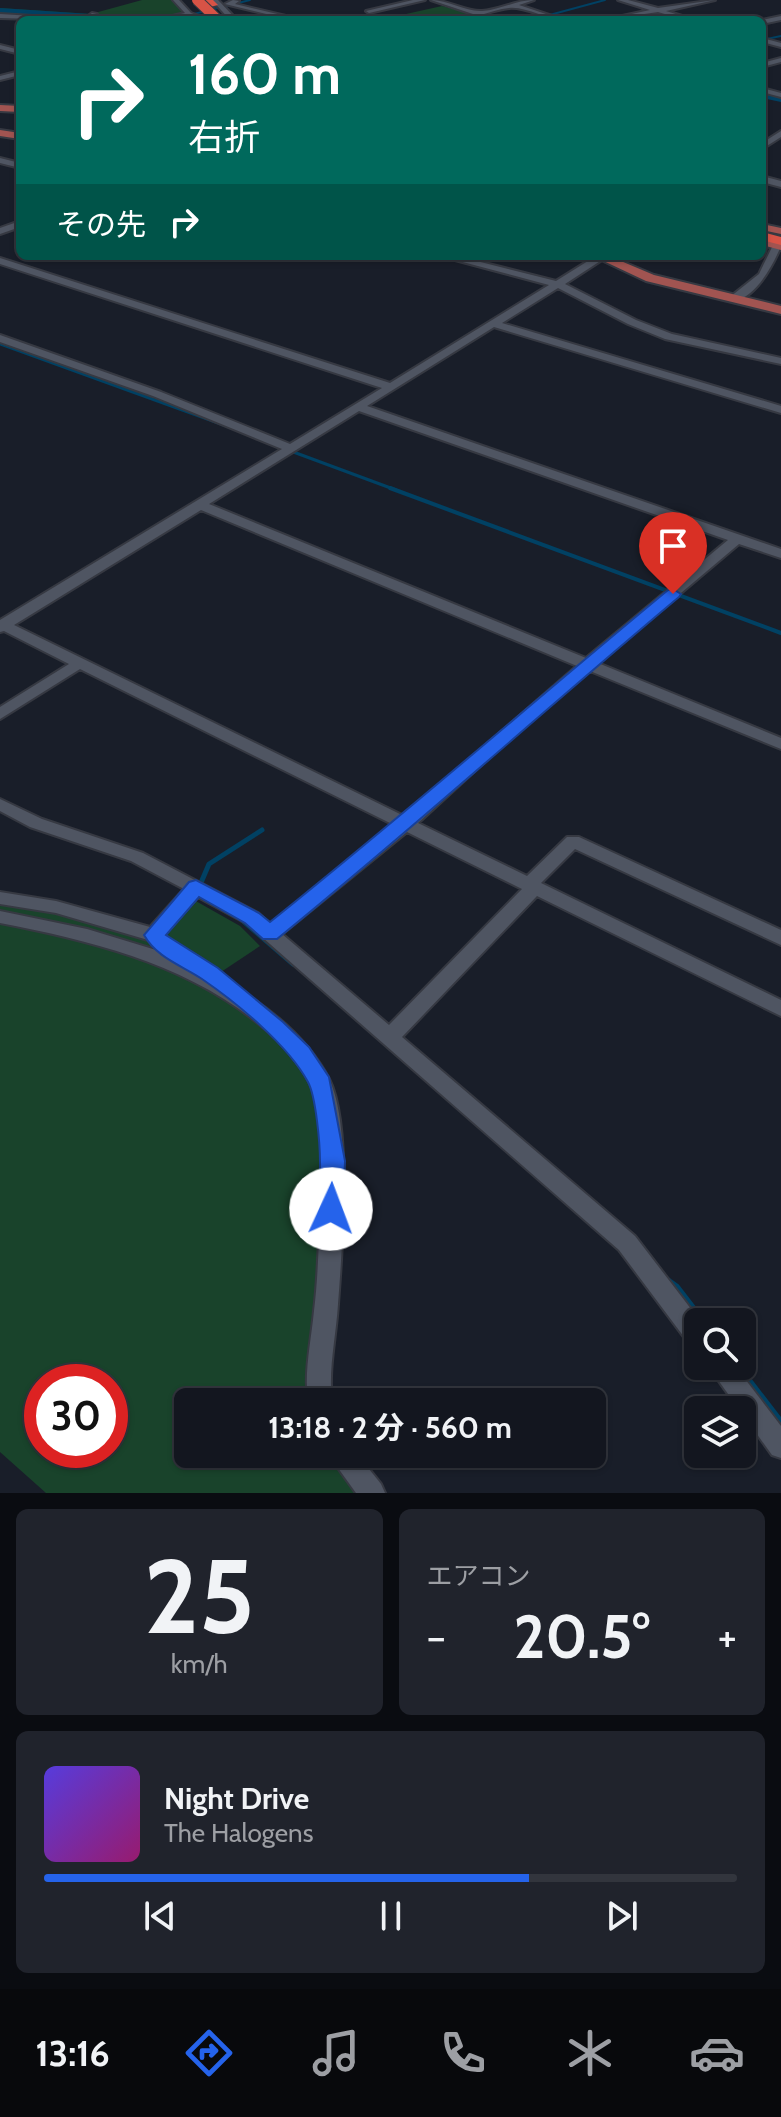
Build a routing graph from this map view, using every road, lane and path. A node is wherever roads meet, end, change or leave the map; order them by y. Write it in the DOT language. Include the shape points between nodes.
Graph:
graph roads {
  1 [pos="176,0"];
  2 [pos="188,0"];
  3 [pos="244,0"];
  4 [pos="390,0"];
  5 [pos="422,0"];
  6 [pos="434,0"];
  7 [pos="531,0"];
  8 [pos="621,0"];
  9 [pos="712,0"];
  10 [pos="236,1"];
  11 [pos="207,2"];
  12 [pos="402,4"];
  13 [pos="513,6"];
  14 [pos="658,10"];
  15 [pos="189,14"];
  16 [pos="481,14"];
  17 [pos="180,16"];
  18 [pos="195,16"];
  19 [pos="205,16"];
  20 [pos="222,16"];
  21 [pos="228,16"];
  22 [pos="282,16"];
  23 [pos="379,16"];
  24 [pos="473,16"];
  25 [pos="546,16"];
  26 [pos="627,16"];
  27 [pos="678,16"];
  28 [pos="781,133"];
  29 [pos="777,140"];
  30 [pos="780,240"];
  31 [pos="461,260"];
  32 [pos="595,260"];
  33 [pos="610,260"];
  34 [pos="0,261"];
  35 [pos="769,264"];
  36 [pos="781,267"];
  37 [pos="558,284"];
  38 [pos="734,299"];
  39 [pos="781,310"];
  40 [pos="494,324"];
  41 [pos="0,338"];
  42 [pos="781,361"];
  43 [pos="391,387"];
  44 [pos="358,407"];
  45 [pos="781,410"];
  46 [pos="286,452"];
  47 [pos="200,505"];
  48 [pos="737,539"];
  49 [pos="781,554"];
  50 [pos="1,626"];
  51 [pos="80,663"];
  52 [pos="590,665"];
  53 [pos="0,714"];
  54 [pos="781,744"];
  55 [pos="0,804"];
  56 [pos="407,823"];
  57 [pos="532,885"];
  58 [pos="196,887"];
  59 [pos="0,898"];
  60 [pos="0,917"];
  61 [pos="270,934"];
  62 [pos="154,935"];
  63 [pos="781,938"];
  64 [pos="241,999"];
  65 [pos="778,1001"];
  66 [pos="390,1037"];
  67 [pos="684,1318"];
  68 [pos="731,1380"];
  69 [pos="317,1388"];
  70 [pos="781,1446"];
  71 [pos="352,1468"];
  72 [pos="372,1493"];
  1 -- 15 [label="street"];
  2 -- 19 [label="street"];
  3 -- 10 [label="street"];
  4 -- 12 [label="street"];
  5 -- 12 [label="street"];
  6 -- 16 [label="street"];
  7 -- 13 [label="street"];
  8 -- 14 [label="street"];
  9 -- 14 [label="street"];
  10 -- 11 [label="street"];
  10 -- 22 [label="street" via="228,4"];
  11 -- 20 [label="highway"];
  11 -- 21 [label="street"];
  12 -- 23 [label="street" via="368,10"];
  13 -- 16 [label="street"];
  13 -- 25 [label="street"];
  14 -- 26 [label="street"];
  14 -- 27 [label="street"];
  15 -- 17 [label="street"];
  15 -- 18 [label="street"];
  16 -- 24 [label="street"];
  28 -- 29 [label="street"];
  30 -- 35 [label="street"];
  31 -- 37 [label="street"];
  32 -- 37 [label="street"];
  33 -- 38 [label="main road" via="650,278"];
  34 -- 43 [label="street"];
  35 -- 36 [label="street"];
  35 -- 38 [label="street"];
  37 -- 40 [label="street"];
  37 -- 42 [label="street" via="669,337"];
  38 -- 39 [label="main road"];
  40 -- 43 [label="street"];
  40 -- 45 [label="street"];
  41 -- 46 [label="street" via="238,425"];
  43 -- 44 [label="street"];
  44 -- 46 [label="street"];
  44 -- 48 [label="street"];
  46 -- 47 [label="street"];
  47 -- 50 [label="street"];
  47 -- 52 [label="street"];
  48 -- 49 [label="street"];
  48 -- 52 [label="street"];
  50 -- 51 [label="street"];
  51 -- 53 [label="street"];
  51 -- 56 [label="street"];
  52 -- 54 [label="street"];
  52 -- 56 [label="street"];
  55 -- 58 [label="street" via="36,823 137,857"];
  56 -- 57 [label="street"];
  56 -- 61 [label="street"];
  57 -- 63 [label="street" via="573,841"];
  57 -- 65 [label="street"];
  57 -- 66 [label="street"];
  58 -- 61 [label="street"];
  58 -- 62 [label="street"];
  59 -- 62 [label="street" via="56,907"];
  60 -- 64 [label="street" via="120,944 207,979"];
  61 -- 66 [label="street"];
  62 -- 64 [label="street"];
  64 -- 69 [label="street" via="301,1054 321,1084 326,1106 333,1161"];
  66 -- 67 [label="street" via="627,1243"];
  68 -- 70 [label="street"];
  71 -- 72 [label="street"];
}
